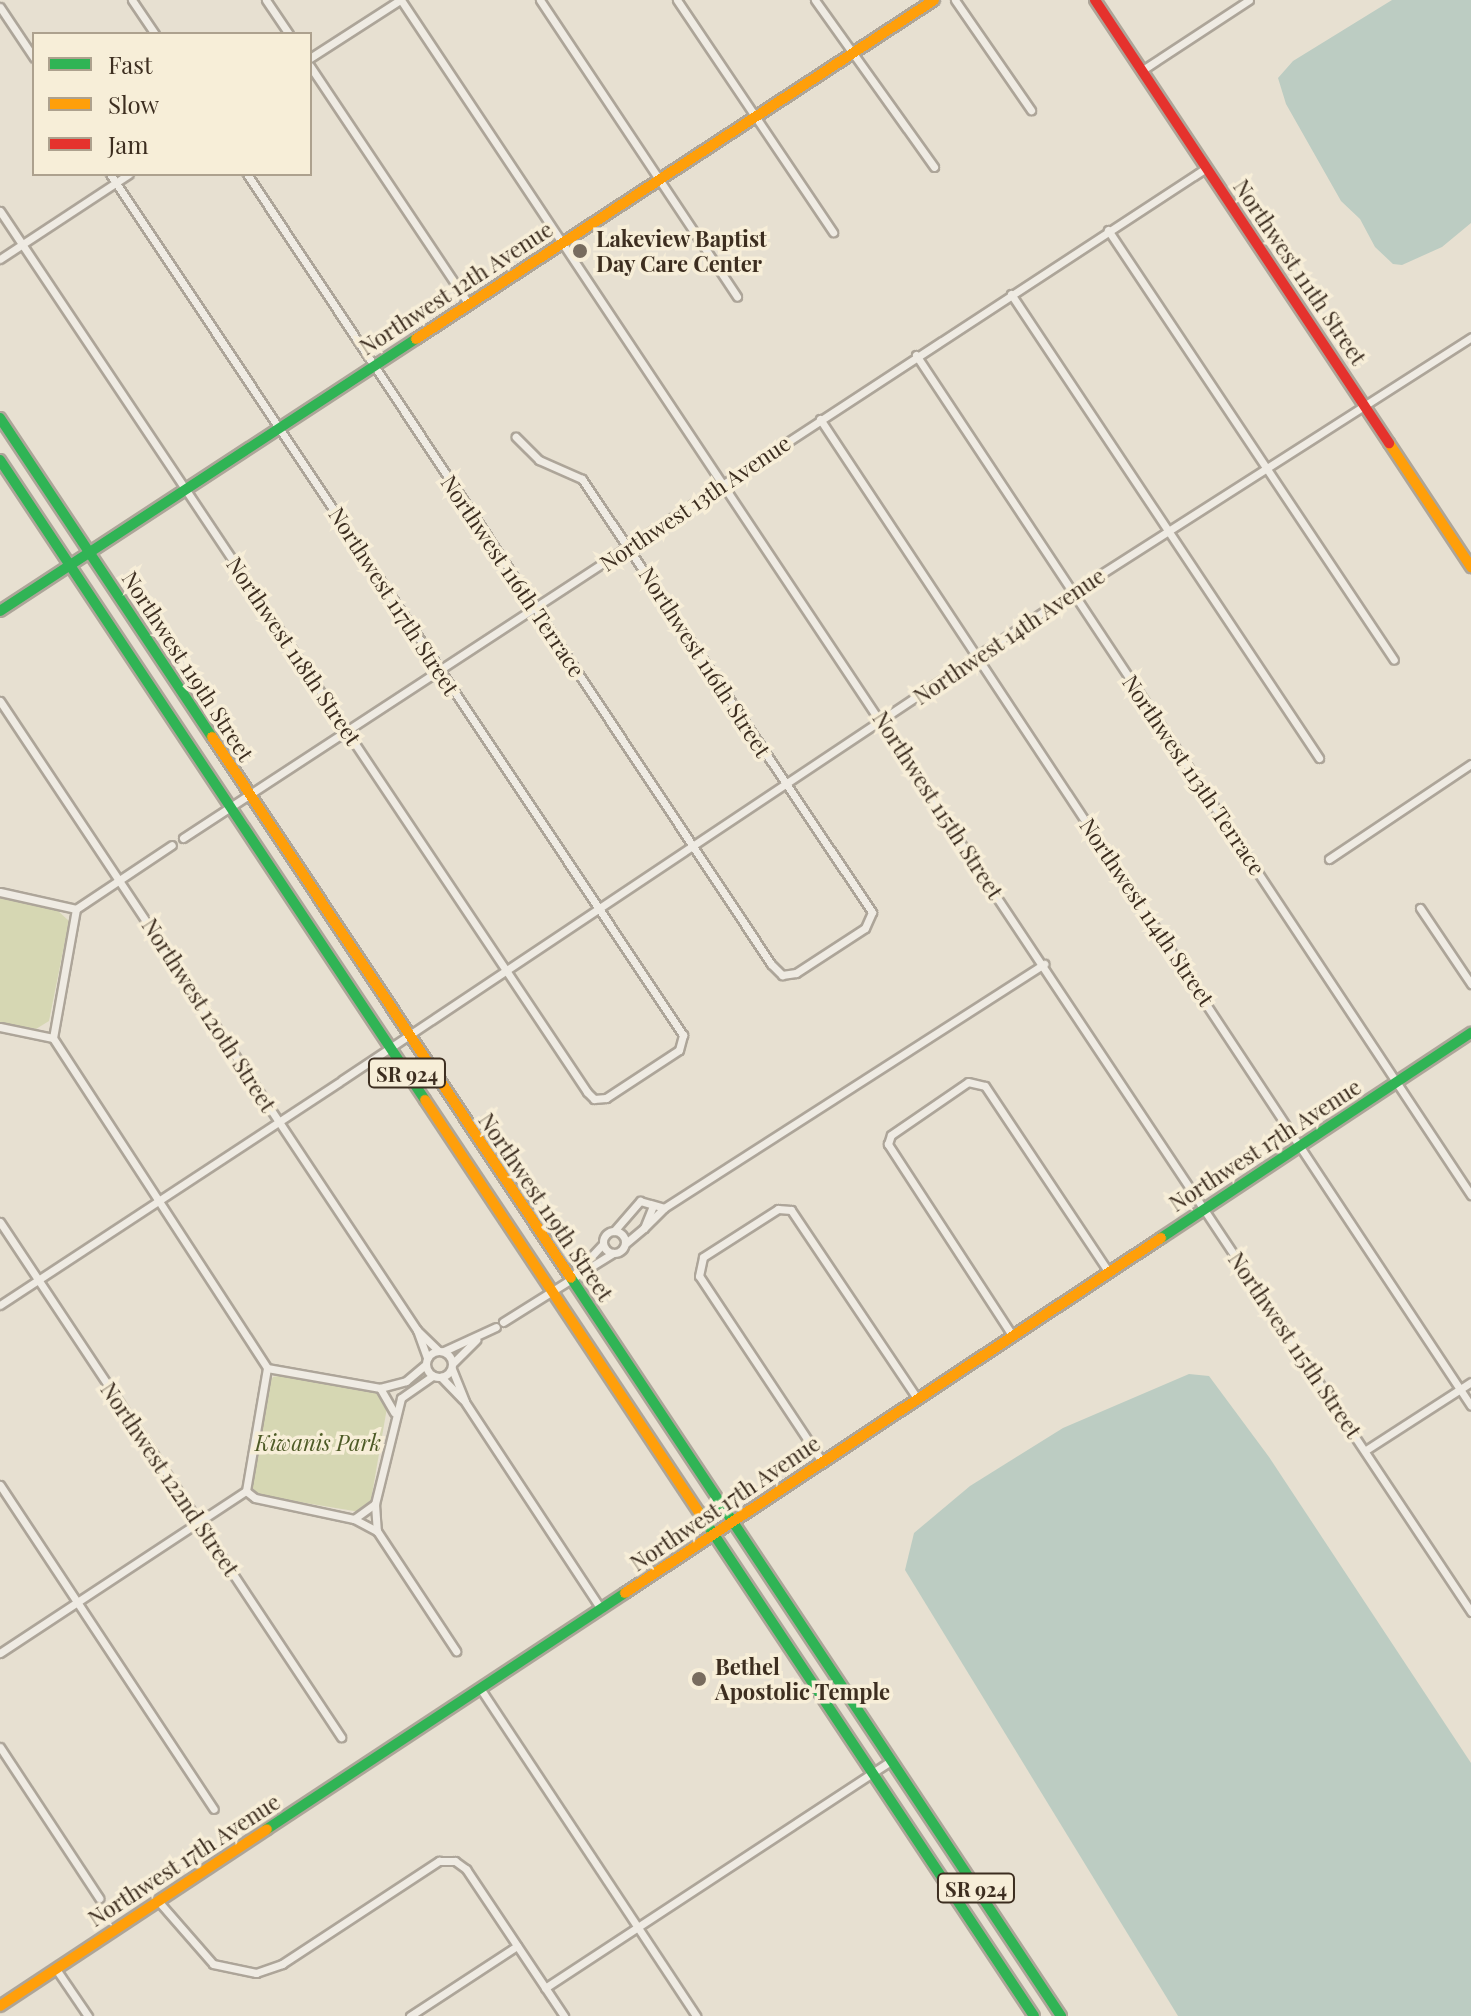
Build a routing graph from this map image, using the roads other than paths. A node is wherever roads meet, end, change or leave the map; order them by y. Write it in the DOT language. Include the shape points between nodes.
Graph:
graph roads {
  1 [pos="132,0"];
  2 [pos="266,0"];
  3 [pos="400,0"];
  4 [pos="540,0"];
  5 [pos="677,0"];
  6 [pos="815,0"];
  7 [pos="934,0"];
  8 [pos="955,0"];
  9 [pos="1095,0"];
  10 [pos="1249,0"];
  11 [pos="0,7"];
  12 [pos="154,32"];
  13 [pos="288,32"];
  14 [pos="855,54"];
  15 [pos="32,55"];
  16 [pos="312,57"];
  17 [pos="312,69"];
  18 [pos="1141,71"];
  19 [pos="1031,110"];
  20 [pos="754,116"];
  21 [pos="934,167"];
  22 [pos="1206,168"];
  23 [pos="112,176"];
  24 [pos="126,176"];
  25 [pos="248,176"];
  26 [pos="658,178"];
  27 [pos="116,182"];
  28 [pos="0,211"];
  29 [pos="1108,230"];
  30 [pos="833,232"];
  31 [pos="563,242"];
  32 [pos="22,244"];
  33 [pos="0,259"];
  34 [pos="1011,294"];
  35 [pos="737,297"];
  36 [pos="468,303"];
  37 [pos="1471,337"];
  38 [pos="916,355"];
  39 [pos="373,365"];
  40 [pos="1365,405"];
  41 [pos="0,418"];
  42 [pos="820,419"];
  43 [pos="280,427"];
  44 [pos="516,437"];
  45 [pos="0,460"];
  46 [pos="1266,469"];
  47 [pos="724,482"];
  48 [pos="185,489"];
  49 [pos="1169,530"];
  50 [pos="630,546"];
  51 [pos="90,553"];
  52 [pos="70,566"];
  53 [pos="1471,567"];
  54 [pos="1073,592"];
  55 [pos="535,609"];
  56 [pos="0,611"];
  57 [pos="978,656"];
  58 [pos="1394,660"];
  59 [pos="440,672"];
  60 [pos="0,701"];
  61 [pos="883,722"];
  62 [pos="348,732"];
  63 [pos="1319,758"];
  64 [pos="1471,764"];
  65 [pos="787,786"];
  66 [pos="250,796"];
  67 [pos="231,807"];
  68 [pos="183,838"];
  69 [pos="172,845"];
  70 [pos="693,848"];
  71 [pos="1329,859"];
  72 [pos="120,881"];
  73 [pos="0,892"];
  74 [pos="1420,908"];
  75 [pos="76,909"];
  76 [pos="600,911"];
  77 [pos="1044,964"];
  78 [pos="508,971"];
  79 [pos="782,975"];
  80 [pos="1471,984"];
  81 [pos="0,1027"];
  82 [pos="1471,1033"];
  83 [pos="409,1037"];
  84 [pos="53,1038"];
  85 [pos="391,1049"];
  86 [pos="1398,1081"];
  87 [pos="587,1092"];
  88 [pos="279,1121"];
  89 [pos="1301,1145"];
  90 [pos="1471,1195"];
  91 [pos="159,1200"];
  92 [pos="653,1206"];
  93 [pos="664,1208"];
  94 [pos="1204,1209"];
  95 [pos="633,1214"];
  96 [pos="0,1222"];
  97 [pos="644,1225"];
  98 [pos="614,1231"];
  99 [pos="626,1243"];
  100 [pos="603,1244"];
  101 [pos="613,1253"];
  102 [pos="1108,1271"];
  103 [pos="571,1279"];
  104 [pos="38,1280"];
  105 [pos="552,1292"];
  106 [pos="0,1305"];
  107 [pos="417,1330"];
  108 [pos="1012,1335"];
  109 [pos="476,1340"];
  110 [pos="441,1351"];
  111 [pos="426,1361"];
  112 [pos="452,1366"];
  113 [pos="267,1368"];
  114 [pos="437,1377"];
  115 [pos="1471,1382"];
  116 [pos="380,1388"];
  117 [pos="1460,1389"];
  118 [pos="917,1398"];
  119 [pos="463,1400"];
  120 [pos="1471,1406"];
  121 [pos="394,1412"];
  122 [pos="1366,1450"];
  123 [pos="823,1463"];
  124 [pos="0,1485"];
  125 [pos="246,1491"];
  126 [pos="375,1504"];
  127 [pos="354,1519"];
  128 [pos="199,1522"];
  129 [pos="732,1524"];
  130 [pos="377,1531"];
  131 [pos="713,1537"];
  132 [pos="78,1602"];
  133 [pos="601,1609"];
  134 [pos="1471,1612"];
  135 [pos="456,1651"];
  136 [pos="0,1653"];
  137 [pos="480,1688"];
  138 [pos="341,1737"];
  139 [pos="0,1747"];
  140 [pos="891,1761"];
  141 [pos="872,1773"];
  142 [pos="214,1809"];
  143 [pos="99,1898"];
  144 [pos="159,1902"];
  145 [pos="638,1927"];
  146 [pos="517,1946"];
  147 [pos="56,1969"];
  148 [pos="545,1988"];
  149 [pos="1052,2002"];
  150 [pos="0,2006"];
  151 [pos="88,2016"];
  152 [pos="410,2016"];
  153 [pos="564,2016"];
  154 [pos="696,2016"];
  155 [pos="1033,2016"];
  156 [pos="1061,2016"];
  1 -- 12 [label="street"];
  2 -- 13 [label="street"];
  3 -- 16 [label="street"];
  3 -- 31 [label="street, Northwest 115th Street"];
  4 -- 26 [label="street"];
  5 -- 20 [label="street"];
  6 -- 14 [label="street"];
  7 -- 14 [label="main road, Northwest 12th Avenue"];
  8 -- 19 [label="street"];
  9 -- 18 [label="main road, Northwest 111th Street"];
  10 -- 18 [label="street"];
  11 -- 15 [label="street"];
  14 -- 20 [label="main road, Northwest 12th Avenue"];
  14 -- 21 [label="street"];
  17 -- 36 [label="street"];
  18 -- 22 [label="main road, Northwest 111th Street"];
  20 -- 26 [label="main road, Northwest 12th Avenue"];
  20 -- 30 [label="street"];
  22 -- 29 [label="street, Northwest 13th Avenue"];
  22 -- 40 [label="main road, Northwest 111th Street"];
  23 -- 27 [label="street, Northwest 117th Street"];
  24 -- 27 [label="street"];
  25 -- 39 [label="street, Northwest 116th Terrace"];
  26 -- 31 [label="main road, Northwest 12th Avenue"];
  26 -- 35 [label="street"];
  27 -- 32 [label="street"];
  27 -- 43 [label="street, Northwest 117th Street"];
  28 -- 32 [label="street, Northwest 118th Street"];
  29 -- 34 [label="street, Northwest 13th Avenue"];
  29 -- 46 [label="street"];
  31 -- 36 [label="main road, Northwest 12th Avenue"];
  31 -- 47 [label="street, Northwest 115th Street"];
  32 -- 33 [label="street"];
  32 -- 48 [label="street, Northwest 118th Street"];
  34 -- 38 [label="street, Northwest 13th Avenue"];
  34 -- 49 [label="street"];
  36 -- 39 [label="main road, Northwest 12th Avenue"];
  37 -- 40 [label="street, Northwest 14th Avenue"];
  38 -- 42 [label="street, Northwest 13th Avenue"];
  38 -- 54 [label="street, Northwest 113th Terrace"];
  39 -- 43 [label="main road, Northwest 12th Avenue"];
  39 -- 55 [label="street, Northwest 116th Terrace"];
  40 -- 46 [label="street, Northwest 14th Avenue"];
  40 -- 53 [label="main road, Northwest 111th Street"];
  41 -- 51 [label="main road, Northwest 119th Street / SR 924"];
  42 -- 47 [label="street, Northwest 13th Avenue"];
  42 -- 57 [label="street, Northwest 114th Street"];
  43 -- 48 [label="main road, Northwest 12th Avenue"];
  43 -- 59 [label="street, Northwest 117th Street"];
  44 -- 50 [label="street, Northwest 116th Street" via="539,460 582,479"];
  45 -- 52 [label="main road, Northwest 119th Street / SR 924"];
  46 -- 49 [label="street, Northwest 14th Avenue"];
  46 -- 58 [label="street"];
  47 -- 50 [label="street, Northwest 13th Avenue"];
  47 -- 61 [label="street, Northwest 115th Street"];
  48 -- 51 [label="main road, Northwest 12th Avenue"];
  48 -- 62 [label="street, Northwest 118th Street"];
  49 -- 54 [label="street, Northwest 14th Avenue"];
  49 -- 63 [label="street"];
  50 -- 55 [label="street, Northwest 13th Avenue"];
  50 -- 65 [label="street, Northwest 116th Street"];
  51 -- 52 [label="main road, Northwest 12th Avenue"];
  51 -- 66 [label="main road, Northwest 119th Street / SR 924"];
  52 -- 56 [label="main road, Northwest 12th Avenue"];
  52 -- 67 [label="main road, Northwest 119th Street / SR 924"];
  54 -- 57 [label="street, Northwest 14th Avenue"];
  54 -- 86 [label="street, Northwest 113th Terrace"];
  55 -- 59 [label="street, Northwest 13th Avenue"];
  55 -- 70 [label="street, Northwest 116th Terrace"];
  57 -- 61 [label="street, Northwest 14th Avenue"];
  57 -- 89 [label="street, Northwest 114th Street"];
  59 -- 62 [label="street, Northwest 13th Avenue"];
  59 -- 76 [label="street, Northwest 117th Street"];
  60 -- 72 [label="street, Northwest 120th Street"];
  61 -- 65 [label="street, Northwest 14th Avenue"];
  61 -- 77 [label="street, Northwest 115th Street"];
  62 -- 66 [label="street, Northwest 13th Avenue"];
  62 -- 78 [label="street, Northwest 118th Street"];
  64 -- 71 [label="street"];
  65 -- 70 [label="street, Northwest 14th Avenue"];
  65 -- 79 [label="street, Northwest 116th Street" via="872,912 865,928 796,973"];
  66 -- 67 [label="street, Northwest 13th Avenue"];
  66 -- 83 [label="main road, Northwest 119th Street / SR 924"];
  67 -- 68 [label="street, Northwest 13th Avenue"];
  67 -- 85 [label="main road, Northwest 119th Street / SR 924"];
  69 -- 72 [label="street"];
  70 -- 76 [label="street, Northwest 14th Avenue"];
  70 -- 79 [label="street, Northwest 116th Terrace"];
  72 -- 75 [label="street"];
  72 -- 88 [label="street, Northwest 120th Street"];
  73 -- 75 [label="street"];
  74 -- 80 [label="street"];
  75 -- 84 [label="street"];
  76 -- 78 [label="street, Northwest 14th Avenue"];
  76 -- 87 [label="street, Northwest 117th Street" via="684,1041 679,1050 606,1098 594,1099"];
  77 -- 93 [label="street"];
  77 -- 94 [label="street, Northwest 115th Street"];
  78 -- 83 [label="street, Northwest 14th Avenue"];
  78 -- 87 [label="street, Northwest 118th Street"];
  81 -- 84 [label="street"];
  82 -- 86 [label="main road, Northwest 17th Avenue"];
  83 -- 85 [label="street, Northwest 14th Avenue"];
  83 -- 103 [label="main road, Northwest 119th Street / SR 924"];
  84 -- 91 [label="street"];
  85 -- 88 [label="street, Northwest 14th Avenue"];
  85 -- 105 [label="main road, Northwest 119th Street / SR 924"];
  86 -- 89 [label="main road, Northwest 17th Avenue"];
  86 -- 90 [label="street, Northwest 113th Terrace"];
  88 -- 91 [label="street, Northwest 14th Avenue"];
  88 -- 107 [label="street, Northwest 120th Street"];
  89 -- 94 [label="main road, Northwest 17th Avenue"];
  89 -- 117 [label="street, Northwest 114th Street"];
  91 -- 104 [label="street, Northwest 14th Avenue"];
  91 -- 113 [label="street"];
  92 -- 93 [label="street"];
  92 -- 95 [label="street" via="640,1201"];
  92 -- 97 [label="street"];
  93 -- 97 [label="street"];
  94 -- 102 [label="main road, Northwest 17th Avenue"];
  94 -- 122 [label="street, Northwest 115th Street"];
  95 -- 97 [label="street"];
  95 -- 98 [label="street"];
  96 -- 104 [label="street, Northwest 122nd Street"];
  97 -- 99 [label="street"];
  98 -- 99 [label="street"];
  98 -- 100 [label="street"];
  99 -- 101 [label="street"];
  100 -- 101 [label="street"];
  100 -- 103 [label="street"];
  101 -- 103 [label="street"];
  102 -- 108 [label="main road, Northwest 17th Avenue"];
  102 -- 108 [label="street" via="985,1086 968,1082 891,1135 891,1150"];
  103 -- 105 [label="street"];
  103 -- 129 [label="main road, Northwest 119th Street / SR 924"];
  104 -- 106 [label="street, Northwest 14th Avenue"];
  104 -- 128 [label="street, Northwest 122nd Street"];
  105 -- 109 [label="street"];
  105 -- 131 [label="main road, Northwest 119th Street / SR 924"];
  107 -- 110 [label="street, Northwest 120th Street"];
  107 -- 111 [label="street, Northwest 120th Street"];
  108 -- 118 [label="main road, Northwest 17th Avenue"];
  109 -- 110 [label="street"];
  109 -- 112 [label="street"];
  110 -- 111 [label="street"];
  110 -- 112 [label="street, Northwest 120th Street"];
  111 -- 114 [label="street, Northwest 120th Street"];
  111 -- 116 [label="street" via="402,1384"];
  112 -- 114 [label="street"];
  112 -- 119 [label="street, Northwest 120th Street"];
  113 -- 116 [label="street"];
  113 -- 125 [label="street"];
  114 -- 119 [label="street, Northwest 120th Street"];
  114 -- 121 [label="street" via="411,1387"];
  115 -- 117 [label="street"];
  116 -- 121 [label="street"];
  117 -- 120 [label="street, Northwest 114th Street"];
  117 -- 122 [label="street"];
  118 -- 123 [label="main road, Northwest 17th Avenue"];
  118 -- 123 [label="street" via="785,1207 703,1257 699,1276"];
  119 -- 133 [label="street, Northwest 120th Street"];
  121 -- 126 [label="street"];
  122 -- 134 [label="street, Northwest 115th Street"];
  123 -- 129 [label="main road, Northwest 17th Avenue"];
  124 -- 132 [label="street"];
  125 -- 127 [label="street" via="255,1498"];
  125 -- 128 [label="street"];
  126 -- 127 [label="street"];
  126 -- 130 [label="street"];
  127 -- 130 [label="street"];
  128 -- 132 [label="street"];
  128 -- 138 [label="street, Northwest 122nd Street"];
  129 -- 131 [label="main road, Northwest 17th Avenue"];
  129 -- 140 [label="main road, Northwest 119th Street / SR 924"];
  130 -- 135 [label="street"];
  131 -- 133 [label="main road, Northwest 17th Avenue"];
  131 -- 141 [label="main road, Northwest 119th Street / SR 924"];
  132 -- 136 [label="street"];
  132 -- 142 [label="street"];
  133 -- 137 [label="main road, Northwest 17th Avenue"];
  137 -- 144 [label="main road, Northwest 17th Avenue"];
  137 -- 145 [label="street"];
  139 -- 143 [label="street"];
  140 -- 141 [label="street"];
  140 -- 149 [label="main road, Northwest 119th Street / SR 924"];
  141 -- 145 [label="street"];
  141 -- 155 [label="main road, Northwest 119th Street / SR 924"];
  144 -- 146 [label="street" via="213,1964 256,1973 282,1964 439,1861 455,1861 466,1869"];
  144 -- 147 [label="main road, Northwest 17th Avenue"];
  145 -- 148 [label="street"];
  145 -- 154 [label="street"];
  146 -- 148 [label="street"];
  146 -- 152 [label="street"];
  147 -- 150 [label="main road, Northwest 17th Avenue"];
  147 -- 151 [label="street"];
  148 -- 153 [label="street"];
  149 -- 155 [label="main road"];
  149 -- 156 [label="main road, Northwest 119th Street / SR 924"];
}
